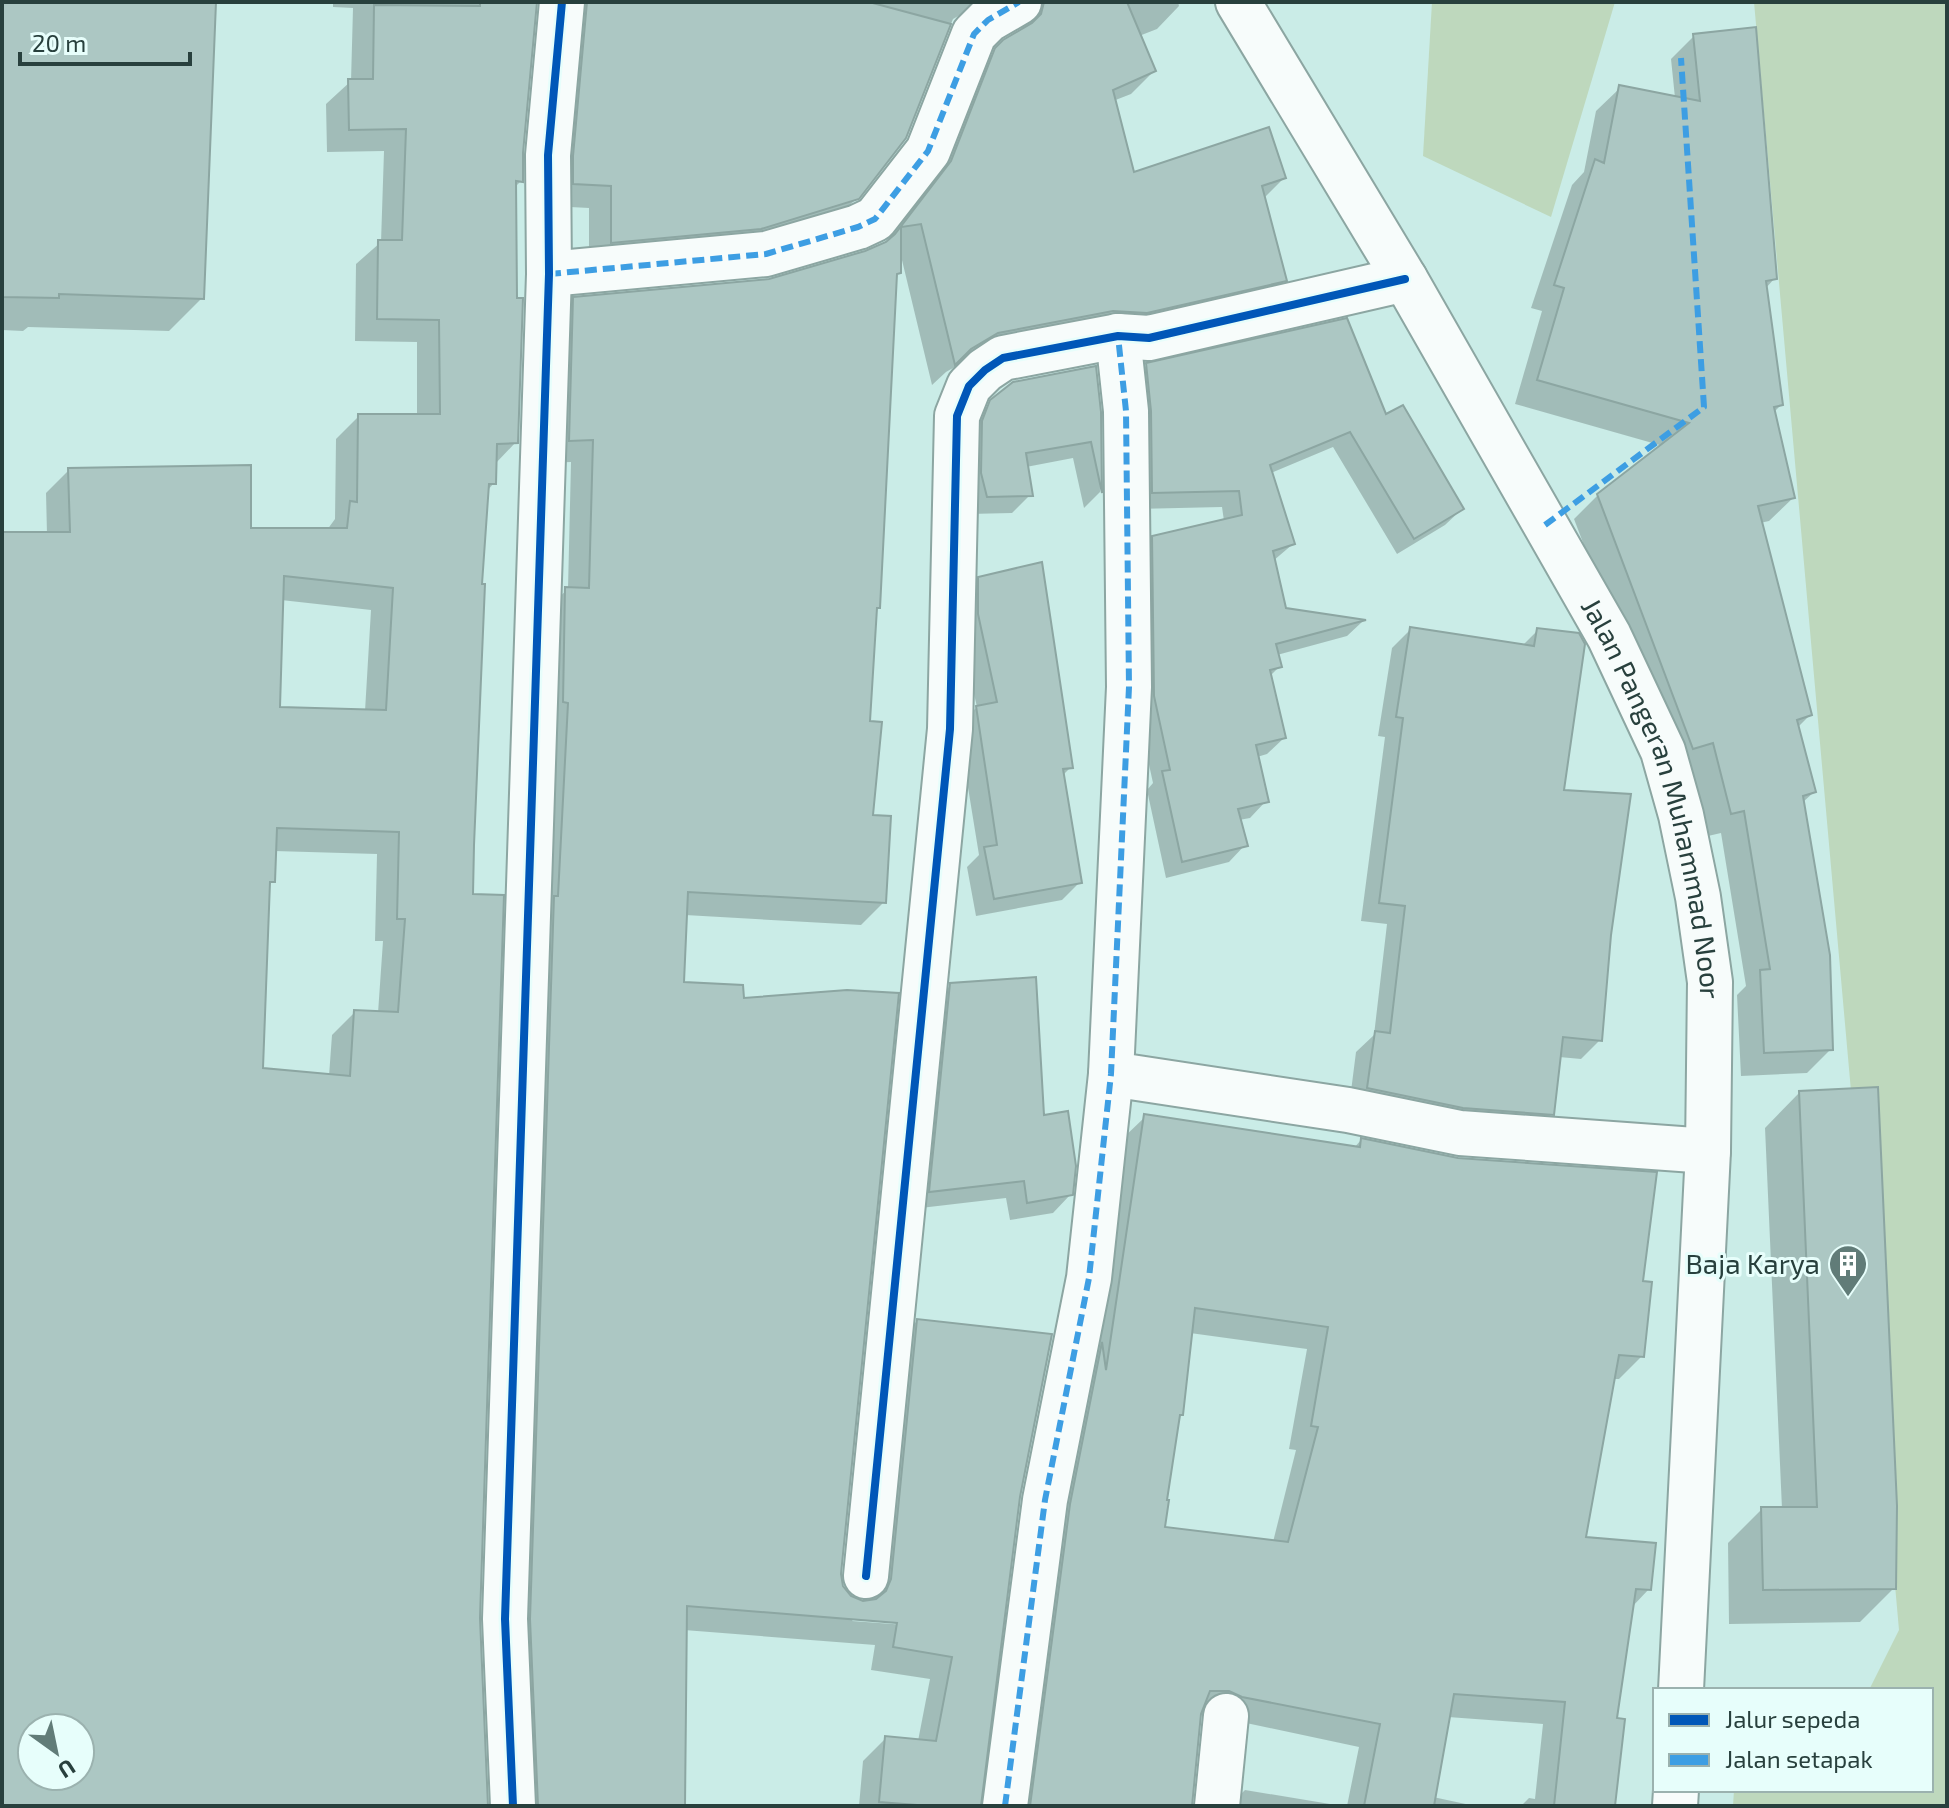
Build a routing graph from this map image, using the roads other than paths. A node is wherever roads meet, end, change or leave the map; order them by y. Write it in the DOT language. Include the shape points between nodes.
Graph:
graph roads {
  1 [pos="562,2"];
  2 [pos="1019,2"];
  3 [pos="1238,2"];
  4 [pos="549,274"];
  5 [pos="1405,279"];
  6 [pos="1118,336"];
  7 [pos="1111,1074"];
  8 [pos="1708,1151"];
  9 [pos="866,1576"];
  10 [pos="1681,1688"];
  11 [pos="1226,1716"];
  12 [pos="513,1806"];
  13 [pos="1005,1806"];
  14 [pos="1217,1806"];
  1 -- 4 [label="street" via="548,155"];
  2 -- 4 [label="street" via="974,34 928,151 875,219 766,254"];
  3 -- 5 [label="street, Jalan Pangeran Muhammad Noor"];
  4 -- 12 [label="street" via="505,1619"];
  5 -- 6 [label="street" via="1149,338"];
  5 -- 8 [label="street, Jalan Pangeran Muhammad Noor" via="1609,636 1663,751 1698,897 1710,982"];
  6 -- 7 [label="street" via="1126,411 1129,687"];
  6 -- 9 [label="street" via="1003,358 969,386 957,416 950,729"];
  7 -- 8 [label="street" via="1348,1110 1460,1133"];
  7 -- 13 [label="street" via="1089,1278 1045,1500"];
  8 -- 10 [label="street, Jalan Pangeran Muhammad Noor"];
  11 -- 14 [label="street"];
}
